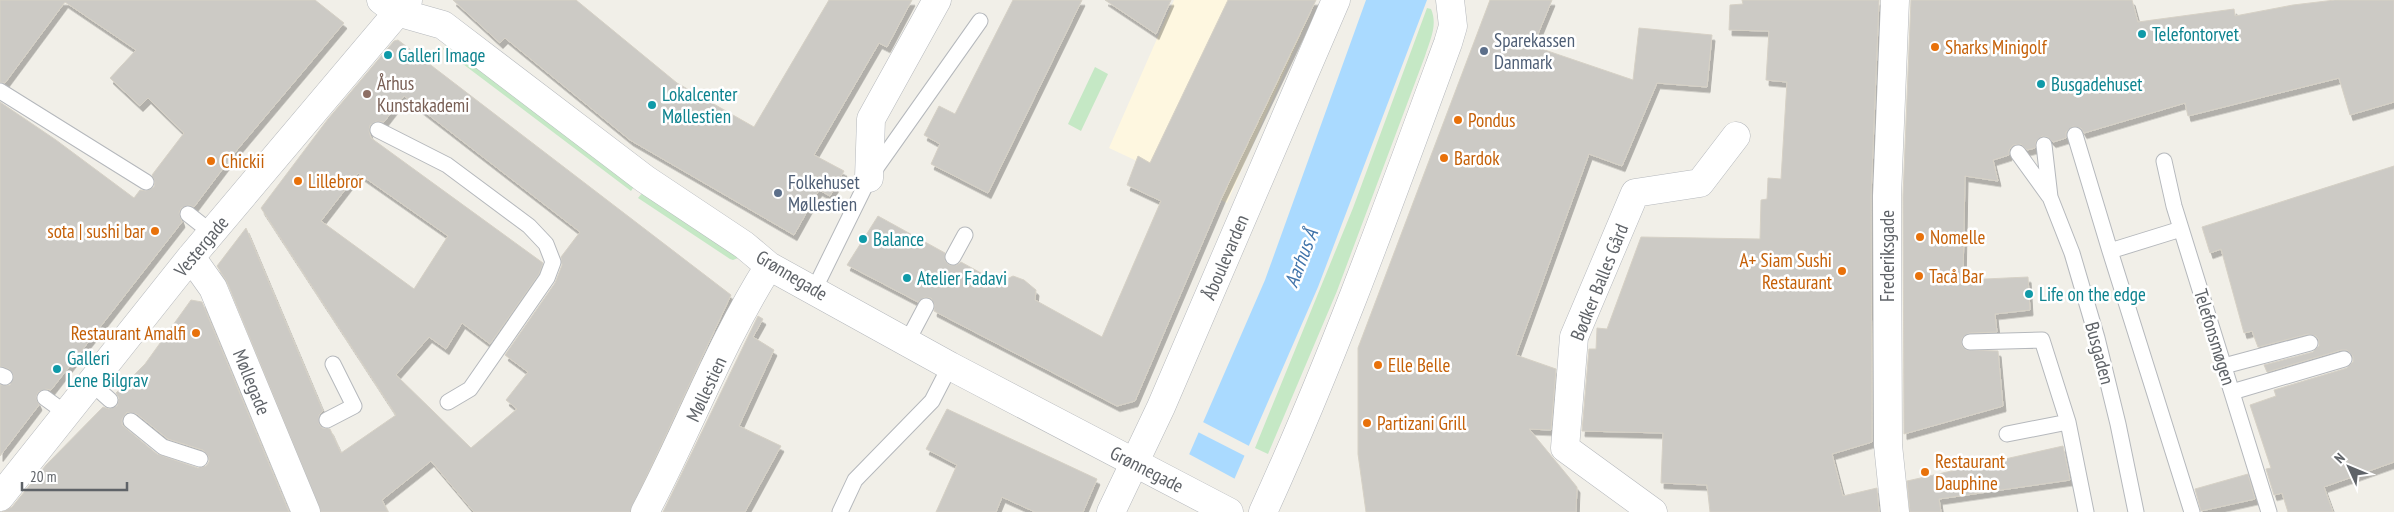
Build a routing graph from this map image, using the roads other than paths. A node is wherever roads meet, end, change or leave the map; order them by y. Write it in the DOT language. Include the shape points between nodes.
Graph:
graph roads {
  1 [pos="937,0"];
  2 [pos="1336,0"];
  3 [pos="1450,0"];
  4 [pos="1895,0"];
  5 [pos="395,4"];
  6 [pos="980,21"];
  7 [pos="0,91"];
  8 [pos="378,130"];
  9 [pos="1736,136"];
  10 [pos="2075,136"];
  11 [pos="2044,145"];
  12 [pos="2018,153"];
  13 [pos="2164,161"];
  14 [pos="869,178"];
  15 [pos="146,182"];
  16 [pos="2050,197"];
  17 [pos="188,214"];
  18 [pos="2181,229"];
  19 [pos="212,233"];
  20 [pos="965,235"];
  21 [pos="2110,251"];
  22 [pos="191,257"];
  23 [pos="953,257"];
  24 [pos="769,266"];
  25 [pos="814,290"];
  26 [pos="926,306"];
  27 [pos="907,342"];
  28 [pos="1970,342"];
  29 [pos="2310,343"];
  30 [pos="2344,359"];
  31 [pos="333,364"];
  32 [pos="950,366"];
  33 [pos="2224,366"];
  34 [pos="2232,392"];
  35 [pos="45,398"];
  36 [pos="448,402"];
  37 [pos="67,414"];
  38 [pos="327,420"];
  39 [pos="131,421"];
  40 [pos="2068,422"];
  41 [pos="2007,434"];
  42 [pos="200,459"];
  43 [pos="1143,467"];
  44 [pos="0,497"];
  45 [pos="306,512"];
  46 [pos="645,512"];
  47 [pos="840,512"];
  48 [pos="1112,512"];
  49 [pos="1229,512"];
  50 [pos="1263,512"];
  51 [pos="1653,512"];
  52 [pos="1895,512"];
  53 [pos="2086,512"];
  54 [pos="2136,512"];
  55 [pos="2192,512"];
  56 [pos="2269,512"];
  1 -- 14 [label="street" via="871,119"];
  2 -- 43 [label="street, Åboulevarden" via="1161,407"];
  3 -- 50 [label="street" via="1453,26 1371,254"];
  4 -- 52 [label="street, Frederiksgade" via="1887,196 1888,445"];
  5 -- 19 [label="street, Vestergade" via="334,99"];
  5 -- 24 [label="street, Grønnegade" via="444,25 645,179 744,245"];
  6 -- 14 [label="lane"];
  7 -- 15 [label="lane"];
  8 -- 36 [label="lane" via="447,165 529,226 546,244 553,262 547,278 470,390"];
  9 -- 51 [label="street, Bødker Balles Gård" via="1700,183 1636,193 1574,337 1565,448"];
  10 -- 21 [label="lane"];
  11 -- 16 [label="lane, Busgaden"];
  12 -- 16 [label="lane, Busgaden"];
  13 -- 18 [label="lane, Telefonsmøgen"];
  14 -- 25 [label="lane"];
  16 -- 54 [label="lane, Busgaden" via="2072,253 2096,338"];
  17 -- 19 [label="lane"];
  18 -- 21 [label="lane"];
  18 -- 33 [label="lane, Telefonsmøgen"];
  19 -- 22 [label="street, Vestergade"];
  20 -- 23 [label="lane"];
  21 -- 55 [label="lane"];
  22 -- 37 [label="street, Vestergade" via="100,391"];
  22 -- 45 [label="street, Møllegade" via="213,288 285,442"];
  24 -- 25 [label="street, Grønnegade"];
  24 -- 46 [label="street, Møllestien" via="748,299 671,464"];
  25 -- 27 [label="street, Grønnegade"];
  26 -- 27 [label="lane"];
  27 -- 32 [label="street, Grønnegade"];
  28 -- 40 [label="lane" via="2042,340"];
  29 -- 33 [label="lane"];
  30 -- 34 [label="lane"];
  31 -- 38 [label="lane" via="354,406"];
  32 -- 43 [label="street, Grønnegade"];
  32 -- 47 [label="lane" via="932,401 855,480"];
  33 -- 34 [label="lane, Telefonsmøgen"];
  34 -- 56 [label="lane, Telefonsmøgen"];
  35 -- 37 [label="lane"];
  37 -- 44 [label="street, Vestergade"];
  39 -- 42 [label="lane" via="163,447"];
  40 -- 41 [label="lane"];
  40 -- 53 [label="lane"];
  43 -- 48 [label="street, Åboulevarden"];
  43 -- 49 [label="street, Grønnegade"];
}
